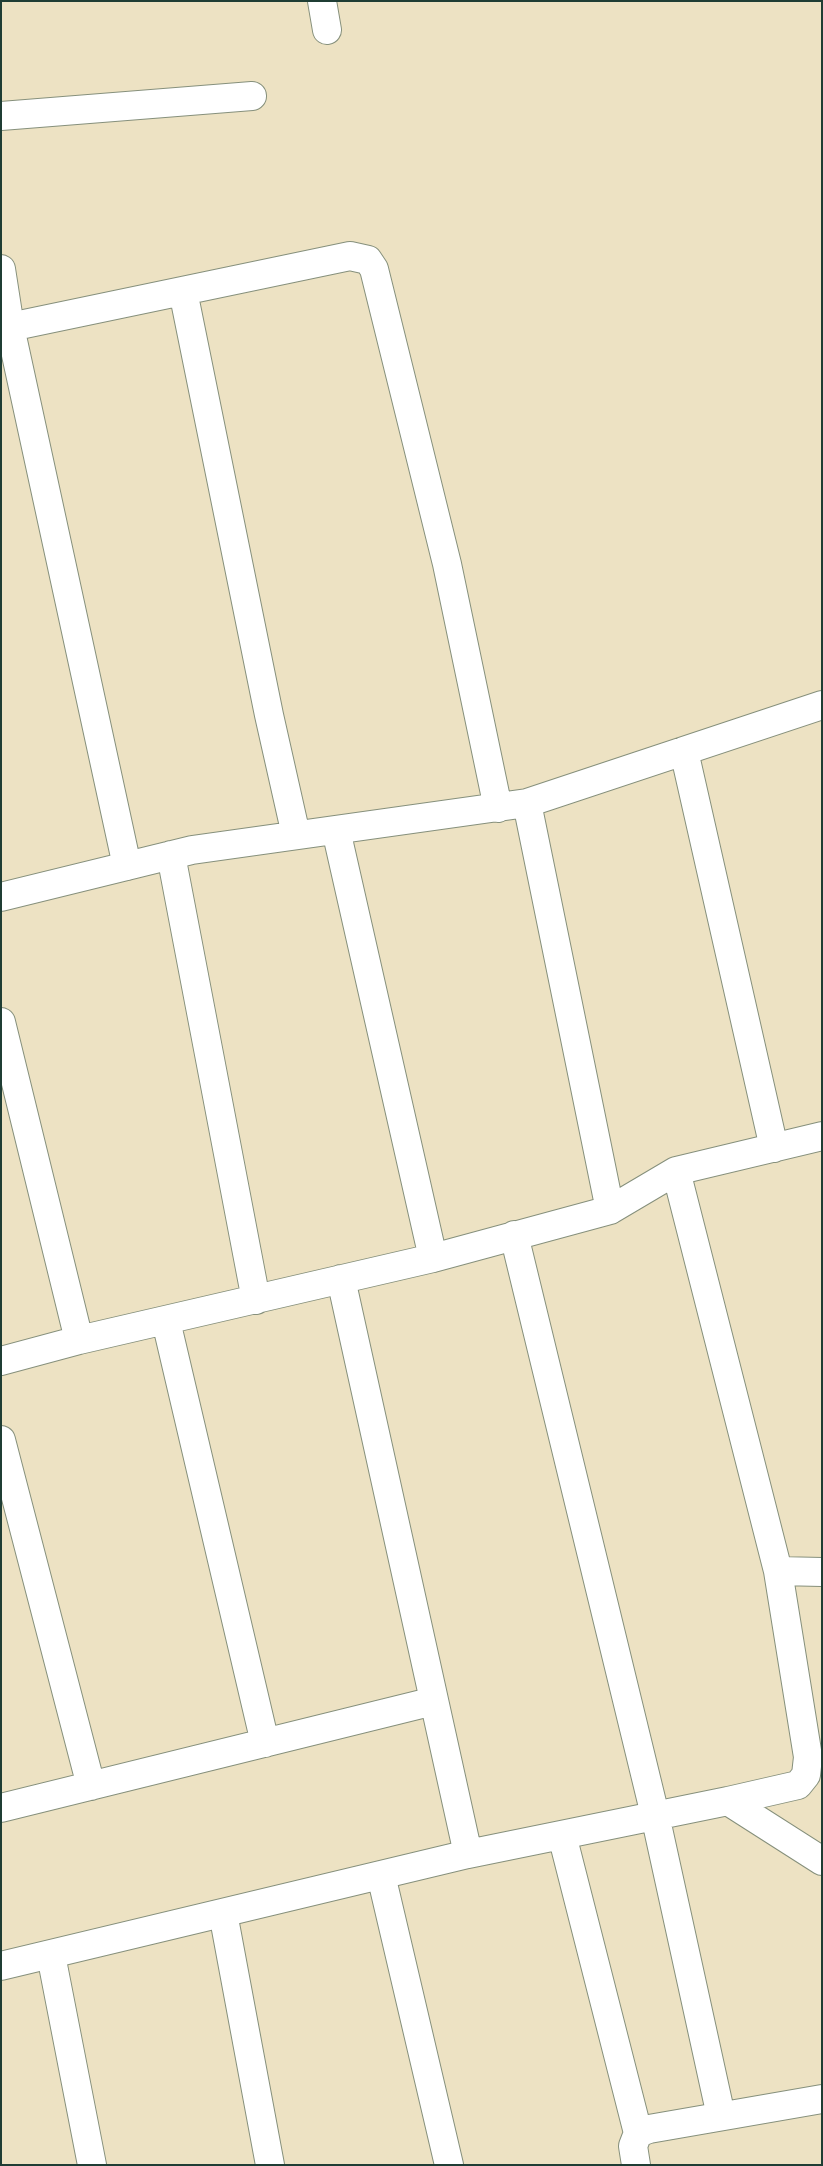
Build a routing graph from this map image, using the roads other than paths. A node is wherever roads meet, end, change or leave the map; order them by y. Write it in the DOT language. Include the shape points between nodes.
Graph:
graph roads {
  1 [pos="322,1"];
  2 [pos="327,30"];
  3 [pos="252,96"];
  4 [pos="1,116"];
  5 [pos="1,269"];
  6 [pos="183,291"];
  7 [pos="10,327"];
  8 [pos="822,705"];
  9 [pos="684,751"];
  10 [pos="527,804"];
  11 [pos="498,808"];
  12 [pos="336,830"];
  13 [pos="296,835"];
  14 [pos="171,855"];
  15 [pos="127,866"];
  16 [pos="1,897"];
  17 [pos="1,1022"];
  18 [pos="822,1136"];
  19 [pos="774,1148"];
  20 [pos="676,1171"];
  21 [pos="610,1210"];
  22 [pos="514,1235"];
  23 [pos="433,1258"];
  24 [pos="341,1279"];
  25 [pos="256,1300"];
  26 [pos="166,1321"];
  27 [pos="79,1340"];
  28 [pos="1,1361"];
  29 [pos="1,1440"];
  30 [pos="778,1571"];
  31 [pos="822,1572"];
  32 [pos="434,1701"];
  33 [pos="813,1734"];
  34 [pos="265,1743"];
  35 [pos="91,1786"];
  36 [pos="728,1801"];
  37 [pos="1,1808"];
  38 [pos="655,1815"];
  39 [pos="562,1835"];
  40 [pos="468,1854"];
  41 [pos="822,1861"];
  42 [pos="381,1875"];
  43 [pos="223,1913"];
  44 [pos="51,1955"];
  45 [pos="1,1966"];
  46 [pos="822,2099"];
  47 [pos="721,2116"];
  48 [pos="638,2133"];
  49 [pos="92,2165"];
  50 [pos="270,2165"];
  51 [pos="449,2165"];
  52 [pos="636,2165"];
  1 -- 2 [label="street"];
  3 -- 4 [label="street"];
  5 -- 7 [label="street"];
  6 -- 7 [label="street"];
  6 -- 11 [label="street" via="350,256 368,260 374,269 447,564"];
  6 -- 13 [label="street"];
  7 -- 15 [label="street"];
  8 -- 9 [label="street"];
  9 -- 10 [label="street"];
  9 -- 19 [label="street"];
  10 -- 11 [label="street"];
  10 -- 21 [label="street"];
  11 -- 12 [label="street"];
  12 -- 13 [label="street"];
  12 -- 23 [label="street"];
  13 -- 14 [label="street"];
  14 -- 15 [label="street"];
  14 -- 25 [label="street"];
  15 -- 16 [label="street"];
  17 -- 27 [label="street"];
  18 -- 19 [label="street"];
  19 -- 20 [label="street"];
  20 -- 21 [label="street"];
  20 -- 30 [label="street"];
  21 -- 22 [label="street"];
  22 -- 23 [label="street"];
  22 -- 38 [label="street"];
  23 -- 24 [label="street"];
  24 -- 25 [label="street"];
  24 -- 32 [label="street"];
  25 -- 26 [label="street"];
  26 -- 27 [label="street"];
  26 -- 34 [label="street"];
  27 -- 28 [label="street"];
  29 -- 35 [label="street"];
  30 -- 31 [label="street"];
  30 -- 33 [label="street"];
  32 -- 34 [label="street"];
  32 -- 40 [label="street"];
  33 -- 36 [label="street" via="806,1775 798,1784"];
  34 -- 35 [label="street"];
  35 -- 37 [label="street"];
  36 -- 38 [label="street"];
  36 -- 41 [label="street"];
  38 -- 39 [label="street"];
  38 -- 47 [label="street"];
  39 -- 40 [label="street"];
  39 -- 48 [label="street"];
  40 -- 42 [label="street"];
  42 -- 43 [label="street"];
  42 -- 51 [label="street"];
  43 -- 44 [label="street"];
  43 -- 50 [label="street"];
  44 -- 45 [label="street"];
  44 -- 49 [label="street"];
  46 -- 47 [label="street"];
  47 -- 48 [label="street"];
  48 -- 52 [label="street" via="633,2146"];
}
